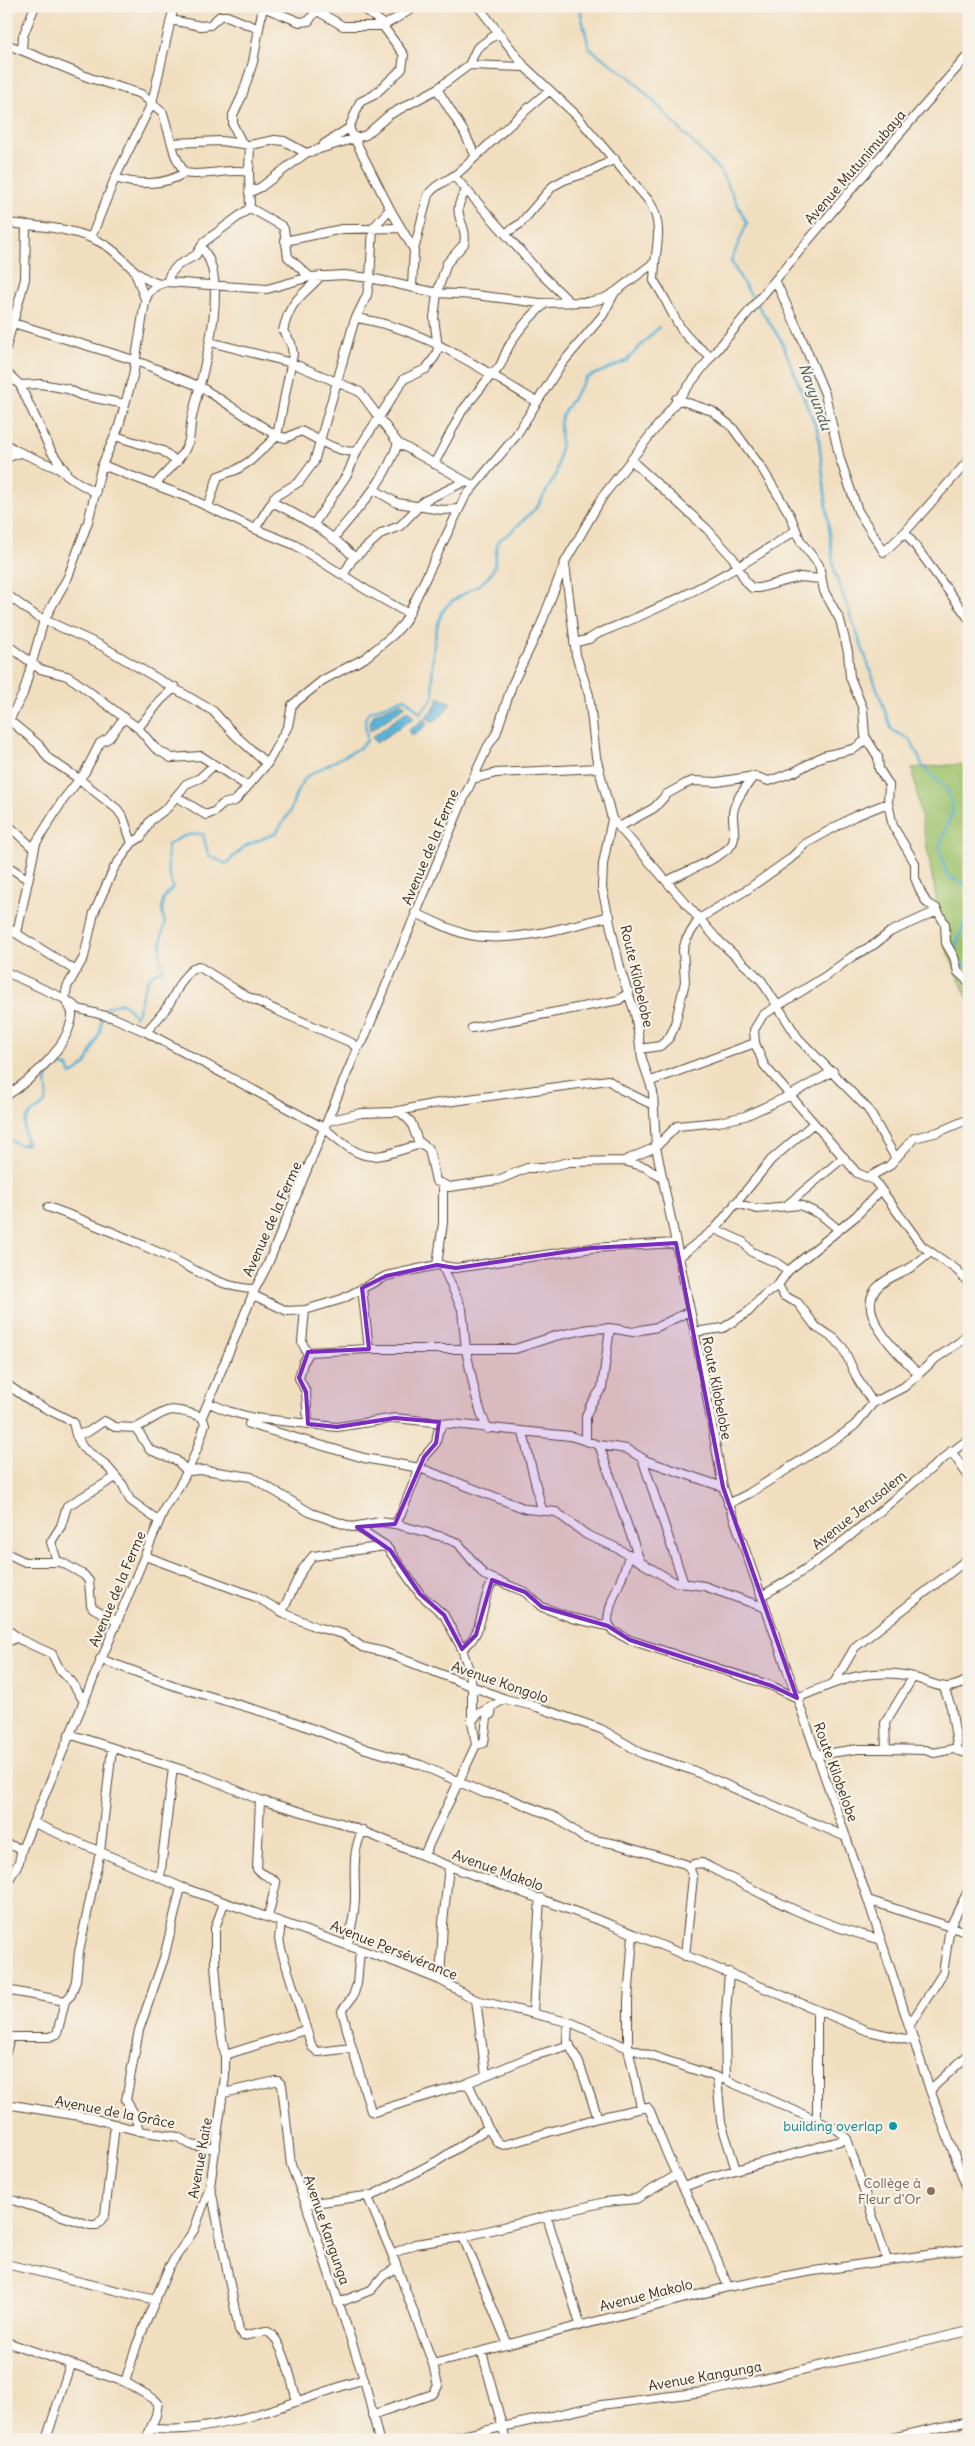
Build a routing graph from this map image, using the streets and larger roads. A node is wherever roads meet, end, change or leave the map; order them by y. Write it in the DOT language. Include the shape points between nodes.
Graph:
graph roads {
  1 [pos="35,6"];
  2 [pos="174,6"];
  3 [pos="360,6"];
  4 [pos="417,6"];
  5 [pos="478,6"];
  6 [pos="263,7"];
  7 [pos="171,20"];
  8 [pos="384,26"];
  9 [pos="259,29"];
  10 [pos="498,33"];
  11 [pos="6,44"];
  12 [pos="22,50"];
  13 [pos="969,54"];
  14 [pos="469,65"];
  15 [pos="525,66"];
  16 [pos="437,89"];
  17 [pos="549,92"];
  18 [pos="152,103"];
  19 [pos="349,128"];
  20 [pos="356,140"];
  21 [pos="172,143"];
  22 [pos="245,144"];
  23 [pos="319,148"];
  24 [pos="306,153"];
  25 [pos="475,155"];
  26 [pos="615,159"];
  27 [pos="249,172"];
  28 [pos="184,173"];
  29 [pos="454,176"];
  30 [pos="115,178"];
  31 [pos="467,190"];
  32 [pos="249,193"];
  33 [pos="250,208"];
  34 [pos="390,209"];
  35 [pos="6,222"];
  36 [pos="26,225"];
  37 [pos="372,228"];
  38 [pos="400,228"];
  39 [pos="506,233"];
  40 [pos="91,238"];
  41 [pos="285,242"];
  42 [pos="201,246"];
  43 [pos="414,250"];
  44 [pos="655,262"];
  45 [pos="135,273"];
  46 [pos="322,276"];
  47 [pos="310,277"];
  48 [pos="370,278"];
  49 [pos="634,280"];
  50 [pos="654,281"];
  51 [pos="776,282"];
  52 [pos="163,283"];
  53 [pos="214,284"];
  54 [pos="412,286"];
  55 [pos="615,292"];
  56 [pos="437,293"];
  57 [pos="145,302"];
  58 [pos="546,303"];
  59 [pos="571,303"];
  60 [pos="356,318"];
  61 [pos="13,323"];
  62 [pos="210,342"];
  63 [pos="437,342"];
  64 [pos="6,348"];
  65 [pos="711,358"];
  66 [pos="134,360"];
  67 [pos="292,362"];
  68 [pos="6,372"];
  69 [pos="492,374"];
  70 [pos="336,382"];
  71 [pos="20,385"];
  72 [pos="200,387"];
  73 [pos="676,399"];
  74 [pos="538,402"];
  75 [pos="125,404"];
  76 [pos="379,419"];
  77 [pos="115,436"];
  78 [pos="277,436"];
  79 [pos="319,441"];
  80 [pos="398,443"];
  81 [pos="6,444"];
  82 [pos="357,451"];
  83 [pos="20,453"];
  84 [pos="6,458"];
  85 [pos="631,460"];
  86 [pos="969,460"];
  87 [pos="177,462"];
  88 [pos="434,464"];
  89 [pos="102,465"];
  90 [pos="66,472"];
  91 [pos="464,482"];
  92 [pos="155,485"];
  93 [pos="474,486"];
  94 [pos="375,490"];
  95 [pos="96,494"];
  96 [pos="272,504"];
  97 [pos="419,506"];
  98 [pos="208,507"];
  99 [pos="458,510"];
  100 [pos="314,524"];
  101 [pos="256,529"];
  102 [pos="796,530"];
  103 [pos="905,532"];
  104 [pos="333,539"];
  105 [pos="352,560"];
  106 [pos="565,562"];
  107 [pos="738,567"];
  108 [pos="344,574"];
  109 [pos="820,579"];
  110 [pos="6,594"];
  111 [pos="409,614"];
  112 [pos="969,619"];
  113 [pos="44,620"];
  114 [pos="574,643"];
  115 [pos="6,644"];
  116 [pos="32,664"];
  117 [pos="175,687"];
  118 [pos="124,718"];
  119 [pos="8,723"];
  120 [pos="138,728"];
  121 [pos="866,740"];
  122 [pos="267,764"];
  123 [pos="214,765"];
  124 [pos="599,768"];
  125 [pos="754,776"];
  126 [pos="80,779"];
  127 [pos="473,780"];
  128 [pos="247,786"];
  129 [pos="176,796"];
  130 [pos="888,803"];
  131 [pos="612,819"];
  132 [pos="6,823"];
  133 [pos="619,827"];
  134 [pos="132,843"];
  135 [pos="34,849"];
  136 [pos="6,866"];
  137 [pos="27,879"];
  138 [pos="668,881"];
  139 [pos="937,911"];
  140 [pos="416,912"];
  141 [pos="610,916"];
  142 [pos="699,919"];
  143 [pos="6,927"];
  144 [pos="17,933"];
  145 [pos="76,971"];
  146 [pos="6,972"];
  147 [pos="969,982"];
  148 [pos="629,992"];
  149 [pos="65,999"];
  150 [pos="777,1006"];
  151 [pos="472,1028"];
  152 [pos="146,1032"];
  153 [pos="755,1043"];
  154 [pos="355,1046"];
  155 [pos="640,1049"];
  156 [pos="833,1071"];
  157 [pos="651,1081"];
  158 [pos="791,1095"];
  159 [pos="6,1096"];
  160 [pos="653,1105"];
  161 [pos="399,1111"];
  162 [pos="969,1119"];
  163 [pos="814,1123"];
  164 [pos="326,1124"];
  165 [pos="421,1144"];
  166 [pos="656,1147"];
  167 [pos="844,1157"];
  168 [pos="895,1157"];
  169 [pos="624,1161"];
  170 [pos="869,1177"];
  171 [pos="662,1178"];
  172 [pos="443,1185"];
  173 [pos="881,1190"];
  174 [pos="735,1203"];
  175 [pos="787,1205"];
  176 [pos="48,1207"];
  177 [pos="715,1229"];
  178 [pos="839,1230"];
  179 [pos="676,1243"];
  180 [pos="929,1253"];
  181 [pos="680,1257"];
  182 [pos="440,1265"];
  183 [pos="788,1271"];
  184 [pos="969,1283"];
  185 [pos="778,1285"];
  186 [pos="362,1288"];
  187 [pos="254,1292"];
  188 [pos="305,1310"];
  189 [pos="690,1311"];
  190 [pos="610,1328"];
  191 [pos="694,1332"];
  192 [pos="969,1332"];
  193 [pos="369,1349"];
  194 [pos="466,1350"];
  195 [pos="308,1352"];
  196 [pos="919,1374"];
  197 [pos="6,1384"];
  198 [pos="208,1403"];
  199 [pos="873,1403"];
  200 [pos="202,1417"];
  201 [pos="249,1424"];
  202 [pos="308,1424"];
  203 [pos="444,1424"];
  204 [pos="136,1428"];
  205 [pos="488,1429"];
  206 [pos="523,1433"];
  207 [pos="76,1435"];
  208 [pos="969,1438"];
  209 [pos="586,1441"];
  210 [pos="599,1445"];
  211 [pos="952,1451"];
  212 [pos="642,1458"];
  213 [pos="420,1468"];
  214 [pos="188,1471"];
  215 [pos="116,1477"];
  216 [pos="969,1477"];
  217 [pos="723,1487"];
  218 [pos="728,1504"];
  219 [pos="542,1510"];
  220 [pos="159,1521"];
  221 [pos="395,1524"];
  222 [pos="357,1527"];
  223 [pos="386,1546"];
  224 [pos="6,1553"];
  225 [pos="629,1554"];
  226 [pos="145,1556"];
  227 [pos="969,1558"];
  228 [pos="57,1561"];
  229 [pos="640,1561"];
  230 [pos="494,1581"];
  231 [pos="684,1584"];
  232 [pos="761,1596"];
  233 [pos="766,1608"];
  234 [pos="282,1612"];
  235 [pos="116,1621"];
  236 [pos="608,1626"];
  237 [pos="6,1628"];
  238 [pos="17,1637"];
  239 [pos="6,1643"];
  240 [pos="462,1650"];
  241 [pos="100,1659"];
  242 [pos="913,1677"];
  243 [pos="967,1683"];
  244 [pos="834,1684"];
  245 [pos="472,1687"];
  246 [pos="944,1688"];
  247 [pos="797,1698"];
  248 [pos="505,1699"];
  249 [pos="83,1700"];
  250 [pos="492,1706"];
  251 [pos="472,1721"];
  252 [pos="69,1734"];
  253 [pos="476,1745"];
  254 [pos="112,1748"];
  255 [pos="886,1749"];
  256 [pos="958,1750"];
  257 [pos="969,1754"];
  258 [pos="816,1755"];
  259 [pos="174,1767"];
  260 [pos="457,1782"];
  261 [pos="260,1800"];
  262 [pos="34,1823"];
  263 [pos="363,1830"];
  264 [pos="846,1837"];
  265 [pos="6,1844"];
  266 [pos="22,1849"];
  267 [pos="100,1852"];
  268 [pos="424,1854"];
  269 [pos="449,1866"];
  270 [pos="690,1867"];
  271 [pos="160,1878"];
  272 [pos="6,1885"];
  273 [pos="182,1887"];
  274 [pos="969,1889"];
  275 [pos="540,1898"];
  276 [pos="868,1900"];
  277 [pos="224,1903"];
  278 [pos="268,1917"];
  279 [pos="281,1922"];
  280 [pos="950,1927"];
  281 [pos="969,1934"];
  282 [pos="633,1935"];
  283 [pos="879,1939"];
  284 [pos="348,1944"];
  285 [pos="360,1950"];
  286 [pos="685,1956"];
  287 [pos="729,1972"];
  288 [pos="440,1980"];
  289 [pos="6,1990"];
  290 [pos="476,2000"];
  291 [pos="65,2001"];
  292 [pos="533,2012"];
  293 [pos="817,2012"];
  294 [pos="568,2022"];
  295 [pos="909,2026"];
  296 [pos="305,2030"];
  297 [pos="914,2041"];
  298 [pos="570,2045"];
  299 [pos="352,2048"];
  300 [pos="628,2048"];
  301 [pos="6,2052"];
  302 [pos="225,2055"];
  303 [pos="967,2058"];
  304 [pos="486,2075"];
  305 [pos="717,2078"];
  306 [pos="726,2080"];
  307 [pos="465,2084"];
  308 [pos="930,2090"];
  309 [pos="224,2093"];
  310 [pos="6,2104"];
  311 [pos="641,2107"];
  312 [pos="598,2118"];
  313 [pos="817,2119"];
  314 [pos="115,2124"];
  315 [pos="488,2128"];
  316 [pos="139,2131"];
  317 [pos="847,2139"];
  318 [pos="216,2149"];
  319 [pos="736,2170"];
  320 [pos="677,2175"];
  321 [pos="210,2187"];
  322 [pos="684,2187"];
  323 [pos="969,2194"];
  324 [pos="368,2197"];
  325 [pos="6,2198"];
  326 [pos="306,2204"];
  327 [pos="547,2218"];
  328 [pos="463,2237"];
  329 [pos="969,2249"];
  330 [pos="392,2254"];
  331 [pos="887,2260"];
  332 [pos="6,2264"];
  333 [pos="396,2268"];
  334 [pos="728,2287"];
  335 [pos="156,2300"];
  336 [pos="338,2303"];
  337 [pos="580,2324"];
  338 [pos="969,2330"];
  339 [pos="6,2342"];
  340 [pos="508,2344"];
  341 [pos="482,2352"];
  342 [pos="433,2364"];
  343 [pos="70,2365"];
  344 [pos="364,2379"];
  345 [pos="125,2382"];
  346 [pos="296,2401"];
  347 [pos="372,2415"];
  348 [pos="969,2421"];
  349 [pos="501,2428"];
  350 [pos="150,2429"];
  351 [pos="46,2440"];
  352 [pos="146,2440"];
  353 [pos="379,2440"];
  354 [pos="444,2440"];
  355 [pos="506,2440"];
  356 [pos="883,2440"];
  1 -- 12 [label="street" via="23,36"];
  2 -- 7 [label="street"];
  3 -- 8 [label="street"];
  4 -- 8 [label="street"];
  5 -- 10 [label="street"];
  6 -- 8 [label="street" via="300,22 309,21 318,12 343,26"];
  6 -- 9 [label="street"];
  7 -- 9 [label="street" via="201,26 210,25 220,16 227,16"];
  7 -- 18 [label="street"];
  8 -- 19 [label="street" via="404,54 402,69 374,95 360,102"];
  9 -- 22 [label="street" via="253,62 233,115 233,125"];
  10 -- 14 [label="street" via="477,48"];
  10 -- 15 [label="street"];
  11 -- 12 [label="street"];
  12 -- 18 [label="street" via="90,78 141,94"];
  13 -- 51 [label="street, Avenue Mutunimubaya" via="837,206"];
  14 -- 15 [label="street"];
  14 -- 16 [label="street"];
  15 -- 17 [label="street"];
  16 -- 20 [label="street" via="397,110"];
  16 -- 25 [label="street"];
  17 -- 25 [label="street"];
  17 -- 26 [label="street" via="576,115"];
  18 -- 21 [label="street" via="163,114"];
  18 -- 30 [label="street"];
  19 -- 20 [label="street"];
  19 -- 23 [label="street"];
  20 -- 23 [label="street"];
  20 -- 34 [label="street"];
  21 -- 22 [label="street" via="221,141"];
  21 -- 28 [label="street"];
  22 -- 24 [label="street" via="284,141"];
  22 -- 27 [label="street"];
  23 -- 24 [label="street"];
  24 -- 32 [label="street"];
  25 -- 29 [label="street"];
  26 -- 39 [label="street" via="553,186 520,224"];
  26 -- 44 [label="street" via="654,210 658,224"];
  27 -- 28 [label="street"];
  27 -- 32 [label="street"];
  28 -- 30 [label="street" via="148,183"];
  29 -- 31 [label="street"];
  29 -- 43 [label="street" via="434,187 428,195"];
  30 -- 40 [label="street"];
  31 -- 39 [label="street"];
  31 -- 56 [label="street" via="459,200 458,215 464,244 447,263"];
  32 -- 33 [label="street"];
  33 -- 41 [label="street" via="282,226"];
  33 -- 42 [label="street"];
  34 -- 37 [label="street"];
  34 -- 38 [label="street"];
  35 -- 36 [label="street"];
  36 -- 40 [label="street"];
  36 -- 61 [label="street" via="25,279"];
  37 -- 38 [label="street"];
  37 -- 41 [label="street" via="342,229"];
  37 -- 48 [label="street"];
  38 -- 43 [label="street"];
  39 -- 59 [label="street"];
  40 -- 45 [label="street" via="119,255"];
  41 -- 47 [label="street" via="288,257"];
  42 -- 52 [label="street" via="196,255 178,264"];
  42 -- 53 [label="street" via="210,259"];
  43 -- 54 [label="street"];
  44 -- 49 [label="street"];
  44 -- 50 [label="street"];
  45 -- 52 [label="street" via="146,280"];
  45 -- 57 [label="street"];
  46 -- 47 [label="street"];
  46 -- 48 [label="street"];
  46 -- 67 [label="street" via="288,309 283,331 293,348"];
  47 -- 53 [label="street" via="267,289"];
  48 -- 54 [label="street"];
  48 -- 60 [label="street" via="367,295"];
  49 -- 50 [label="street"];
  49 -- 55 [label="street"];
  50 -- 65 [label="street" via="682,331"];
  51 -- 65 [label="street, Avenue Mutunimubaya"];
  51 -- 103 [label="street" via="825,394 840,459 858,510 884,552"];
  52 -- 53 [label="street"];
  52 -- 57 [label="street" via="148,293"];
  53 -- 62 [label="street"];
  54 -- 56 [label="street"];
  55 -- 59 [label="street" via="605,298"];
  55 -- 74 [label="street" via="603,315 564,360"];
  56 -- 58 [label="street"];
  56 -- 63 [label="street" via="434,318"];
  57 -- 66 [label="street"];
  58 -- 59 [label="street"];
  58 -- 69 [label="street" via="529,320 507,350 498,370"];
  60 -- 63 [label="street"];
  60 -- 70 [label="street"];
  61 -- 64 [label="street"];
  61 -- 66 [label="street"];
  62 -- 67 [label="street"];
  62 -- 72 [label="street"];
  63 -- 69 [label="street"];
  63 -- 76 [label="street" via="436,355 426,369 404,379"];
  65 -- 73 [label="street, Avenue Mutunimubaya"];
  66 -- 72 [label="street"];
  66 -- 75 [label="street"];
  67 -- 70 [label="street"];
  67 -- 78 [label="street"];
  68 -- 71 [label="street"];
  69 -- 74 [label="street"];
  69 -- 88 [label="street" via="462,411"];
  70 -- 76 [label="street" via="360,392"];
  70 -- 79 [label="street"];
  71 -- 75 [label="street" via="41,384"];
  71 -- 90 [label="street" via="51,451"];
  72 -- 78 [label="street"];
  72 -- 87 [label="street" via="188,443"];
  73 -- 85 [label="street, Avenue de la Ferme"];
  73 -- 102 [label="street" via="712,411 732,427 763,470"];
  74 -- 93 [label="street" via="515,437"];
  75 -- 77 [label="street"];
  76 -- 80 [label="street"];
  76 -- 82 [label="street"];
  77 -- 87 [label="street" via="163,451"];
  77 -- 89 [label="street"];
  78 -- 79 [label="street" via="286,438 301,431"];
  78 -- 98 [label="street" via="250,461 218,476"];
  79 -- 82 [label="street" via="351,453"];
  79 -- 96 [label="street" via="308,472 299,482 274,497"];
  80 -- 88 [label="street"];
  80 -- 94 [label="street" via="390,467"];
  81 -- 83 [label="street"];
  82 -- 100 [label="street" via="348,473"];
  83 -- 84 [label="street"];
  83 -- 90 [label="street"];
  85 -- 106 [label="street, Avenue de la Ferme" via="603,496"];
  85 -- 107 [label="street" via="708,529"];
  86 -- 103 [label="street"];
  87 -- 92 [label="street"];
  88 -- 91 [label="street"];
  89 -- 92 [label="street"];
  89 -- 95 [label="street"];
  90 -- 95 [label="street"];
  91 -- 93 [label="street"];
  91 -- 97 [label="street" via="432,496"];
  92 -- 98 [label="street"];
  93 -- 99 [label="street"];
  94 -- 97 [label="street" via="397,504"];
  94 -- 104 [label="street" via="363,500"];
  95 -- 113 [label="street" via="68,577"];
  96 -- 100 [label="street"];
  96 -- 101 [label="street"];
  97 -- 99 [label="street"];
  97 -- 105 [label="street" via="400,526 382,533"];
  98 -- 101 [label="street"];
  99 -- 111 [label="street"];
  100 -- 104 [label="street"];
  101 -- 108 [label="street" via="295,545"];
  102 -- 107 [label="street"];
  102 -- 109 [label="street" via="819,565"];
  103 -- 112 [label="street"];
  104 -- 105 [label="street" via="352,556"];
  105 -- 108 [label="street"];
  106 -- 114 [label="street, Route Kilobelobe"];
  106 -- 127 [label="street, Avenue de la Ferme" via="540,627 512,685 496,734"];
  107 -- 109 [label="street" via="752,588 800,577"];
  107 -- 114 [label="street" via="676,600"];
  108 -- 111 [label="street"];
  109 -- 121 [label="street" via="840,620 850,677 863,709"];
  110 -- 113 [label="street"];
  111 -- 122 [label="street" via="378,648 323,680 292,705 288,726"];
  113 -- 116 [label="street"];
  113 -- 117 [label="street" via="76,632"];
  114 -- 124 [label="street, Route Kilobelobe" via="589,695"];
  115 -- 116 [label="street"];
  116 -- 118 [label="street" via="68,676"];
  116 -- 119 [label="street"];
  117 -- 120 [label="street"];
  117 -- 122 [label="street" via="214,711"];
  118 -- 120 [label="street"];
  118 -- 126 [label="street" via="110,738 100,743"];
  119 -- 126 [label="street" via="38,744 48,758"];
  120 -- 123 [label="street" via="155,748 171,758 201,756"];
  121 -- 125 [label="street" via="854,749 823,756 782,778 769,781"];
  121 -- 130 [label="street" via="878,757 879,769 889,785"];
  122 -- 128 [label="street"];
  123 -- 128 [label="street"];
  123 -- 129 [label="street" via="200,778 186,784"];
  124 -- 127 [label="street" via="496,773"];
  124 -- 131 [label="street, Route Kilobelobe"];
  125 -- 133 [label="street" via="685,784 667,794 654,808"];
  125 -- 138 [label="street" via="733,812 734,838 730,846"];
  126 -- 134 [label="street" via="117,809"];
  126 -- 135 [label="street" via="63,800"];
  127 -- 140 [label="street, Avenue de la Ferme"];
  128 -- 129 [label="street" via="235,801 206,814"];
  129 -- 134 [label="street"];
  130 -- 139 [label="street" via="896,833 915,863 915,878 922,895"];
  130 -- 142 [label="street" via="855,816 805,844 748,889"];
  131 -- 133 [label="street"];
  131 -- 141 [label="street, Route Kilobelobe" via="602,875"];
  132 -- 135 [label="street"];
  133 -- 138 [label="street"];
  134 -- 145 [label="street" via="114,868 94,913 84,957"];
  135 -- 137 [label="street"];
  136 -- 137 [label="street"];
  137 -- 144 [label="street"];
  138 -- 142 [label="street"];
  139 -- 147 [label="street" via="945,924 946,943 958,972"];
  139 -- 150 [label="street" via="890,932"];
  140 -- 141 [label="street" via="466,934 485,936 529,935"];
  140 -- 154 [label="street, Avenue de la Ferme" via="362,1042"];
  141 -- 148 [label="street, Route Kilobelobe"];
  142 -- 150 [label="street" via="761,980"];
  142 -- 155 [label="street" via="683,950 685,982 674,1028 660,1046"];
  143 -- 144 [label="street"];
  144 -- 145 [label="street"];
  145 -- 149 [label="street"];
  146 -- 149 [label="street"];
  148 -- 151 [label="street" via="620,1000"];
  148 -- 155 [label="street, Route Kilobelobe"];
  149 -- 152 [label="street" via="79,1009 114,1018"];
  149 -- 159 [label="street" via="72,1016 60,1045 33,1077"];
  150 -- 153 [label="street" via="756,1024"];
  150 -- 156 [label="street" via="798,1038"];
  152 -- 154 [label="street" via="168,1005 175,990 198,966 246,996"];
  152 -- 164 [label="street"];
  153 -- 157 [label="street"];
  153 -- 158 [label="street" via="764,1065"];
  154 -- 164 [label="street, Avenue de la Ferme"];
  155 -- 157 [label="street, Route Kilobelobe"];
  156 -- 158 [label="street"];
  156 -- 168 [label="street" via="868,1109"];
  157 -- 160 [label="street, Route Kilobelobe"];
  158 -- 163 [label="street"];
  158 -- 166 [label="street" via="745,1116 677,1126"];
  160 -- 161 [label="street" via="608,1080"];
  160 -- 166 [label="street, Route Kilobelobe"];
  161 -- 164 [label="street" via="361,1112"];
  161 -- 165 [label="street" via="411,1122"];
  162 -- 168 [label="street" via="938,1132 918,1136"];
  163 -- 167 [label="street"];
  163 -- 174 [label="street" via="778,1152"];
  164 -- 165 [label="street" via="348,1147 365,1157 391,1154"];
  164 -- 187 [label="street, Avenue de la Ferme"];
  165 -- 172 [label="street" via="431,1154 434,1177"];
  166 -- 169 [label="street"];
  166 -- 171 [label="street, Route Kilobelobe"];
  167 -- 170 [label="street" via="858,1172"];
  167 -- 175 [label="street"];
  168 -- 170 [label="street" via="889,1166"];
  169 -- 171 [label="street" via="645,1167"];
  169 -- 172 [label="street" via="569,1162 528,1168 498,1180"];
  170 -- 173 [label="street"];
  171 -- 179 [label="street, Route Kilobelobe"];
  172 -- 182 [label="street"];
  173 -- 178 [label="street"];
  173 -- 180 [label="street"];
  174 -- 175 [label="street" via="758,1209"];
  174 -- 177 [label="street"];
  175 -- 178 [label="street" via="800,1205 812,1210"];
  176 -- 187 [label="street" via="164,1254 221,1282"];
  177 -- 181 [label="street"];
  177 -- 183 [label="street" via="743,1242 752,1252"];
  178 -- 183 [label="street"];
  179 -- 181 [label="street, Route Kilobelobe"];
  179 -- 182 [label="street" via="592,1248 456,1268"];
  180 -- 184 [label="street"];
  180 -- 196 [label="street" via="878,1285 868,1304 870,1315 893,1348"];
  181 -- 189 [label="street, Route Kilobelobe"];
  182 -- 186 [label="street" via="386,1276"];
  182 -- 194 [label="street" via="462,1309"];
  183 -- 185 [label="street"];
  185 -- 191 [label="street" via="726,1327"];
  185 -- 199 [label="street" via="784,1296 798,1303 816,1327 843,1348"];
  186 -- 188 [label="street" via="342,1299"];
  186 -- 193 [label="street"];
  187 -- 188 [label="street" via="287,1310"];
  187 -- 198 [label="street, Avenue de la Ferme"];
  188 -- 195 [label="street" via="302,1346"];
  189 -- 190 [label="street" via="657,1327 624,1331"];
  189 -- 191 [label="street, Route Kilobelobe"];
  190 -- 194 [label="street" via="554,1336 515,1349"];
  190 -- 209 [label="street" via="602,1388 586,1416"];
  191 -- 217 [label="street, Route Kilobelobe"];
  192 -- 196 [label="street"];
  193 -- 194 [label="street"];
  193 -- 195 [label="street"];
  194 -- 205 [label="street"];
  195 -- 202 [label="street" via="299,1378 306,1392"];
  196 -- 199 [label="street" via="904,1387"];
  197 -- 207 [label="street" via="32,1402 73,1422"];
  198 -- 200 [label="street, Avenue de la Ferme"];
  198 -- 202 [label="street" via="254,1418"];
  199 -- 218 [label="street" via="843,1434"];
  200 -- 204 [label="street" via="166,1410"];
  200 -- 214 [label="street, Avenue de la Ferme" via="205,1424"];
  201 -- 213 [label="street" via="364,1458"];
  202 -- 203 [label="street" via="337,1428 395,1418"];
  203 -- 205 [label="street"];
  203 -- 213 [label="street"];
  204 -- 207 [label="street" via="114,1427 104,1421 88,1432"];
  204 -- 214 [label="street" via="150,1450 176,1460"];
  205 -- 206 [label="street"];
  206 -- 209 [label="street" via="560,1435"];
  206 -- 219 [label="street"];
  207 -- 215 [label="street" via="87,1452 103,1461"];
  208 -- 211 [label="street, Avenue Jerusalem"];
  209 -- 210 [label="street"];
  210 -- 212 [label="street" via="627,1449"];
  210 -- 229 [label="street"];
  211 -- 216 [label="street"];
  211 -- 232 [label="street, Avenue Jerusalem" via="835,1548"];
  212 -- 217 [label="street"];
  212 -- 231 [label="street"];
  213 -- 219 [label="street" via="513,1504"];
  213 -- 221 [label="street"];
  214 -- 220 [label="street, Avenue de la Ferme"];
  214 -- 222 [label="street" via="204,1470 251,1478 312,1513"];
  215 -- 220 [label="street" via="130,1500"];
  215 -- 228 [label="street" via="67,1506 61,1526 51,1542"];
  217 -- 218 [label="street, Route Kilobelobe"];
  218 -- 232 [label="street, Route Kilobelobe"];
  219 -- 225 [label="street" via="556,1512 587,1535"];
  220 -- 226 [label="street, Avenue de la Ferme"];
  221 -- 222 [label="street" via="380,1522"];
  221 -- 230 [label="street" via="458,1543 480,1572"];
  222 -- 223 [label="street"];
  223 -- 234 [label="street" via="313,1556 302,1570"];
  223 -- 240 [label="street" via="420,1594 444,1615"];
  224 -- 228 [label="street" via="30,1563"];
  225 -- 229 [label="street"];
  225 -- 236 [label="street" via="625,1574 610,1608"];
  226 -- 234 [label="street, Avenue Kongolo" via="249,1594"];
  226 -- 235 [label="street, Avenue de la Ferme"];
  227 -- 244 [label="street" via="855,1647"];
  228 -- 235 [label="street" via="84,1575 90,1585 91,1605"];
  229 -- 231 [label="street" via="674,1582"];
  230 -- 236 [label="street" via="510,1584 525,1592 542,1607"];
  230 -- 240 [label="street" via="476,1635"];
  231 -- 233 [label="street" via="704,1586"];
  232 -- 233 [label="street, Route Kilobelobe"];
  233 -- 247 [label="street, Route Kilobelobe"];
  234 -- 245 [label="street, Avenue Kongolo" via="316,1627 343,1634 362,1647 384,1652"];
  235 -- 241 [label="street, Avenue de la Ferme"];
  236 -- 247 [label="street" via="630,1640 772,1686"];
  237 -- 238 [label="street"];
  238 -- 239 [label="street"];
  238 -- 249 [label="street" via="52,1654"];
  240 -- 245 [label="street"];
  241 -- 249 [label="street, Avenue de la Ferme"];
  241 -- 260 [label="street" via="178,1687 284,1718 366,1749 420,1765"];
  242 -- 244 [label="street" via="876,1673 858,1675"];
  242 -- 246 [label="street"];
  242 -- 255 [label="street" via="884,1723"];
  243 -- 246 [label="street"];
  244 -- 247 [label="street"];
  245 -- 248 [label="street, Avenue Kongolo"];
  245 -- 251 [label="street"];
  246 -- 256 [label="street" via="951,1707"];
  247 -- 258 [label="street, Route Kilobelobe"];
  248 -- 250 [label="street"];
  248 -- 264 [label="street, Avenue Kongolo" via="601,1729 643,1754 692,1770"];
  249 -- 252 [label="street, Avenue de la Ferme"];
  250 -- 251 [label="street"];
  250 -- 253 [label="street" via="484,1743"];
  251 -- 253 [label="street"];
  252 -- 254 [label="street, Avenue Makolo"];
  252 -- 262 [label="street, Avenue de la Ferme"];
  253 -- 260 [label="street"];
  254 -- 259 [label="street, Avenue Makolo"];
  254 -- 267 [label="street"];
  255 -- 256 [label="street" via="934,1753"];
  255 -- 258 [label="street"];
  256 -- 257 [label="street"];
  258 -- 264 [label="street, Route Kilobelobe"];
  259 -- 261 [label="street, Avenue Makolo"];
  259 -- 271 [label="street"];
  260 -- 268 [label="street"];
  260 -- 270 [label="street" via="490,1795 504,1796 557,1818 584,1838 636,1849"];
  261 -- 263 [label="street, Avenue Makolo"];
  261 -- 278 [label="street" via="257,1869 276,1883"];
  262 -- 266 [label="street, Avenue de la Ferme"];
  262 -- 267 [label="street, Avenue Persévérance"];
  263 -- 268 [label="street, Avenue Makolo"];
  263 -- 284 [label="street" via="355,1860 355,1899"];
  264 -- 276 [label="street, Route Kilobelobe"];
  265 -- 266 [label="street"];
  266 -- 272 [label="street, Avenue de la Ferme" via="19,1862"];
  267 -- 271 [label="street, Avenue Persévérance"];
  267 -- 291 [label="street" via="80,1944 76,1981"];
  268 -- 269 [label="street, Avenue Makolo"];
  269 -- 275 [label="street, Avenue Makolo"];
  269 -- 288 [label="street"];
  270 -- 283 [label="street" via="702,1863 791,1907"];
  270 -- 286 [label="street" via="693,1877"];
  271 -- 273 [label="street, Avenue Persévérance"];
  273 -- 277 [label="street, Avenue Persévérance"];
  273 -- 316 [label="street" via="164,1958 139,2030 126,2100"];
  274 -- 280 [label="street"];
  275 -- 282 [label="street, Avenue Makolo"];
  275 -- 292 [label="street"];
  276 -- 280 [label="street"];
  276 -- 283 [label="street, Route Kilobelobe"];
  277 -- 278 [label="street, Avenue Persévérance"];
  277 -- 302 [label="street, Avenue Kaite" via="215,1928 215,1964"];
  278 -- 279 [label="street, Avenue Persévérance"];
  279 -- 284 [label="street, Avenue Persévérance"];
  279 -- 296 [label="street" via="279,1940"];
  280 -- 281 [label="street"];
  280 -- 295 [label="street" via="943,1973"];
  282 -- 286 [label="street, Avenue Makolo"];
  282 -- 300 [label="street"];
  283 -- 295 [label="street, Route Kilobelobe"];
  284 -- 285 [label="street, Avenue Persévérance"];
  285 -- 288 [label="street, Avenue Persévérance"];
  285 -- 299 [label="street" via="357,1984 342,2011"];
  286 -- 287 [label="street, Avenue Makolo"];
  287 -- 293 [label="street, Avenue Makolo"];
  287 -- 306 [label="street"];
  288 -- 290 [label="street, Avenue Persévérance"];
  289 -- 291 [label="street"];
  290 -- 292 [label="street, Avenue Persévérance"];
  290 -- 304 [label="street"];
  291 -- 301 [label="street" via="57,2034 10,2037"];
  292 -- 294 [label="street, Avenue Persévérance"];
  293 -- 297 [label="street, Avenue Makolo" via="876,2034"];
  293 -- 313 [label="street"];
  294 -- 298 [label="street" via="566,2035"];
  294 -- 300 [label="street, Avenue Persévérance"];
  295 -- 297 [label="street, Route Kilobelobe"];
  296 -- 299 [label="street" via="315,2051"];
  296 -- 302 [label="street"];
  297 -- 308 [label="street, Route Kilobelobe"];
  298 -- 304 [label="street"];
  298 -- 312 [label="street"];
  299 -- 307 [label="street" via="372,2112"];
  300 -- 305 [label="street, Avenue Persévérance"];
  300 -- 311 [label="street"];
  302 -- 309 [label="street, Avenue Kaite"];
  303 -- 308 [label="street"];
  304 -- 307 [label="street"];
  305 -- 306 [label="street, Avenue Persévérance"];
  305 -- 319 [label="street" via="721,2122"];
  306 -- 313 [label="street, Avenue Persévérance"];
  307 -- 315 [label="street" via="470,2087"];
  308 -- 323 [label="street, Route Kilobelobe"];
  309 -- 318 [label="street, Avenue Kaite"];
  309 -- 326 [label="street, Avenue Kangunga" via="275,2081 281,2083 289,2158"];
  310 -- 314 [label="street, Avenue de la Grâce"];
  311 -- 312 [label="street"];
  311 -- 320 [label="street" via="650,2111"];
  312 -- 315 [label="street" via="504,2145 498,2143"];
  313 -- 317 [label="street, Avenue Persévérance" via="843,2133"];
  314 -- 316 [label="street, Avenue de la Grâce"];
  314 -- 325 [label="street" via="105,2215 97,2225"];
  315 -- 324 [label="street" via="439,2160"];
  316 -- 318 [label="street, Avenue de la Grâce" via="178,2137 191,2145"];
  317 -- 319 [label="street"];
  317 -- 331 [label="street"];
  318 -- 321 [label="street, Avenue Kaite"];
  319 -- 322 [label="street"];
  320 -- 322 [label="street"];
  320 -- 327 [label="street" via="636,2199 605,2202"];
  321 -- 335 [label="street, Avenue Kaite" via="194,2230 169,2267"];
  321 -- 346 [label="street" via="239,2330 243,2336 266,2331 273,2336 290,2373"];
  322 -- 334 [label="street"];
  324 -- 326 [label="street"];
  324 -- 330 [label="street"];
  326 -- 336 [label="street, Avenue Kangunga"];
  327 -- 328 [label="street"];
  327 -- 337 [label="street"];
  328 -- 330 [label="street" via="415,2244"];
  328 -- 340 [label="street"];
  329 -- 331 [label="street, Avenue Makolo"];
  330 -- 333 [label="street"];
  331 -- 334 [label="street, Avenue Makolo"];
  332 -- 335 [label="street"];
  333 -- 336 [label="street" via="383,2276 371,2290"];
  333 -- 342 [label="street"];
  334 -- 337 [label="street, Avenue Makolo"];
  335 -- 345 [label="street, Avenue Kaite" via="136,2344"];
  336 -- 344 [label="street, Avenue Kangunga"];
  337 -- 340 [label="street, Avenue Makolo"];
  338 -- 349 [label="street, Avenue Kangunga" via="711,2391 601,2405"];
  339 -- 343 [label="street"];
  340 -- 341 [label="street, Avenue Makolo"];
  341 -- 342 [label="street, Avenue Makolo"];
  341 -- 349 [label="street"];
  342 -- 347 [label="street" via="438,2386 433,2394"];
  343 -- 345 [label="street"];
  343 -- 351 [label="street"];
  344 -- 346 [label="street"];
  344 -- 347 [label="street, Avenue Kangunga"];
  345 -- 350 [label="street" via="158,2403"];
  346 -- 350 [label="street" via="203,2426"];
  347 -- 353 [label="street, Avenue Kangunga"];
  348 -- 356 [label="street"];
  349 -- 354 [label="street, Avenue Kangunga"];
  349 -- 355 [label="street"];
  350 -- 352 [label="street"];
}
